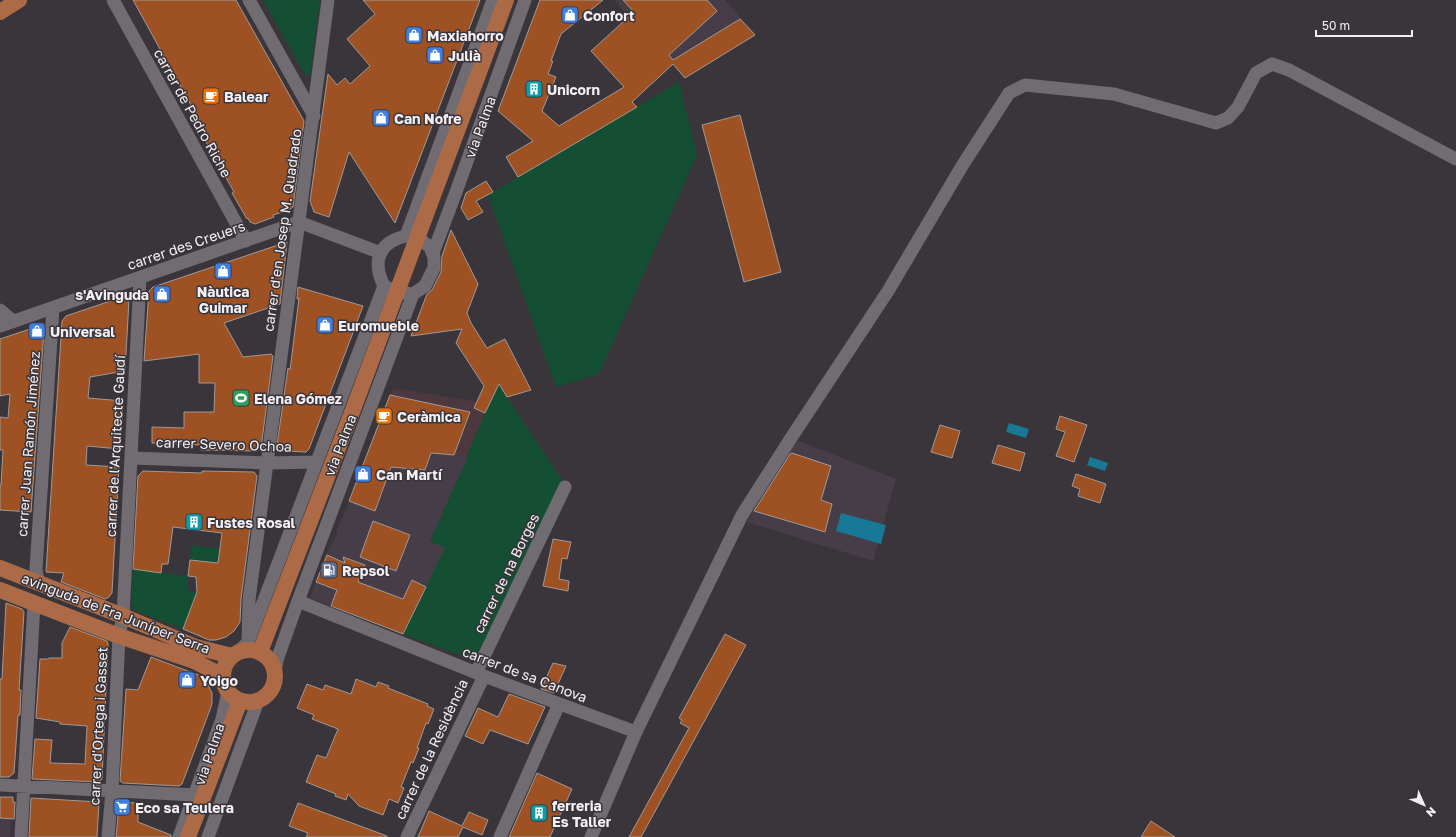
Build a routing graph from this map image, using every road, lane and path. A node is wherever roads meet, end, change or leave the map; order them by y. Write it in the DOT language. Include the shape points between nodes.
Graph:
graph roads {
  1 [pos="19,0"];
  2 [pos="112,0"];
  3 [pos="249,0"];
  4 [pos="328,0"];
  5 [pos="493,0"];
  6 [pos="506,0"];
  7 [pos="525,0"];
  8 [pos="0,12"];
  9 [pos="314,116"];
  10 [pos="1456,159"];
  11 [pos="300,222"];
  12 [pos="412,237"];
  13 [pos="246,241"];
  14 [pos="381,253"];
  15 [pos="432,253"];
  16 [pos="140,278"];
  17 [pos="391,289"];
  18 [pos="413,294"];
  19 [pos="53,308"];
  20 [pos="0,310"];
  21 [pos="13,321"];
  22 [pos="0,326"];
  23 [pos="131,458"];
  24 [pos="317,462"];
  25 [pos="267,463"];
  26 [pos="565,487"];
  27 [pos="0,568"];
  28 [pos="38,582"];
  29 [pos="0,590"];
  30 [pos="298,601"];
  31 [pos="34,603"];
  32 [pos="122,616"];
  33 [pos="119,636"];
  34 [pos="239,650"];
  35 [pos="260,652"];
  36 [pos="275,671"];
  37 [pos="480,674"];
  38 [pos="223,676"];
  39 [pos="234,696"];
  40 [pos="258,701"];
  41 [pos="559,704"];
  42 [pos="636,732"];
  43 [pos="0,785"];
  44 [pos="24,786"];
  45 [pos="112,791"];
  46 [pos="195,795"];
  47 [pos="21,837"];
  48 [pos="108,837"];
  49 [pos="179,837"];
  50 [pos="188,837"];
  51 [pos="208,837"];
  52 [pos="407,837"];
  53 [pos="500,837"];
  54 [pos="591,837"];
  1 -- 8 [label="main road"];
  2 -- 13 [label="street, carrer de Pedro Riche"];
  3 -- 9 [label="street"];
  4 -- 9 [label="street, carrer d'en Josep M. Quadrado"];
  5 -- 12 [label="street"];
  6 -- 12 [label="main road, via Palma"];
  7 -- 15 [label="street, via Palma" via="472,150"];
  9 -- 11 [label="street, carrer d'en Josep M. Quadrado"];
  10 -- 42 [label="street" via="1289,70 1272,64 1256,73 1238,106 1228,118 1216,123 1114,94 1025,85 1009,93 962,166 888,291 742,515"];
  11 -- 13 [label="street, carrer des Creuers"];
  11 -- 14 [label="street"];
  11 -- 25 [label="street, carrer d'en Josep M. Quadrado"];
  12 -- 14 [label="street" via="391,241"];
  12 -- 15 [label="street" via="430,247"];
  12 -- 17 [label="main road, via Palma"];
  13 -- 16 [label="street, carrer des Creuers"];
  14 -- 17 [label="street" via="378,267"];
  15 -- 18 [label="street" via="434,268 425,286"];
  16 -- 19 [label="street, carrer des Creuers"];
  16 -- 23 [label="street, carrer de l'Arquitecte Gaudí"];
  17 -- 18 [label="street"];
  17 -- 24 [label="street, via Palma"];
  17 -- 35 [label="main road, via Palma"];
  18 -- 30 [label="street, via Palma"];
  19 -- 21 [label="street, carrer des Creuers"];
  19 -- 28 [label="street, carrer Juan Ramón Jiménez" via="36,569"];
  20 -- 21 [label="street"];
  21 -- 22 [label="street, carrer des Creuers"];
  23 -- 25 [label="street, carrer Severo Ochoa"];
  23 -- 32 [label="street, carrer de l'Arquitecte Gaudí"];
  24 -- 25 [label="street, carrer Severo Ochoa"];
  24 -- 34 [label="street, via Palma"];
  25 -- 34 [label="street, carrer d'en Josep M. Quadrado" via="249,600"];
  26 -- 37 [label="street, carrer de na Borges"];
  27 -- 28 [label="main road, avinguda de Fra Juníper Serra"];
  28 -- 32 [label="main road, avinguda de Fra Juníper Serra"];
  29 -- 31 [label="main road, avinguda de Fra Juníper Serra"];
  30 -- 36 [label="street, via Palma"];
  30 -- 37 [label="street, carrer de sa Canova"];
  31 -- 33 [label="main road, avinguda de Fra Juníper Serra"];
  31 -- 44 [label="street"];
  32 -- 33 [label="street, carrer d'Ortega i Gasset"];
  32 -- 34 [label="main road, avinguda de Fra Juníper Serra" via="196,647"];
  33 -- 38 [label="main road, avinguda de Fra Juníper Serra" via="194,661"];
  33 -- 45 [label="street, carrer d'Ortega i Gasset"];
  34 -- 35 [label="main road"];
  34 -- 38 [label="main road" via="224,669"];
  35 -- 36 [label="main road" via="268,658"];
  36 -- 40 [label="main road" via="271,690"];
  37 -- 41 [label="street, carrer de sa Canova"];
  37 -- 52 [label="street, carrer de la Residència"];
  38 -- 39 [label="main road" via="224,686"];
  39 -- 40 [label="main road" via="250,702"];
  39 -- 46 [label="street, via Palma" via="222,719"];
  39 -- 50 [label="main road"];
  40 -- 51 [label="street, via Palma"];
  41 -- 42 [label="street, carrer de sa Canova"];
  41 -- 53 [label="street"];
  42 -- 54 [label="street"];
  43 -- 44 [label="street"];
  44 -- 45 [label="street"];
  44 -- 47 [label="street"];
  45 -- 46 [label="street"];
  45 -- 48 [label="street, carrer d'Ortega i Gasset"];
  46 -- 49 [label="street, via Palma"];
}
